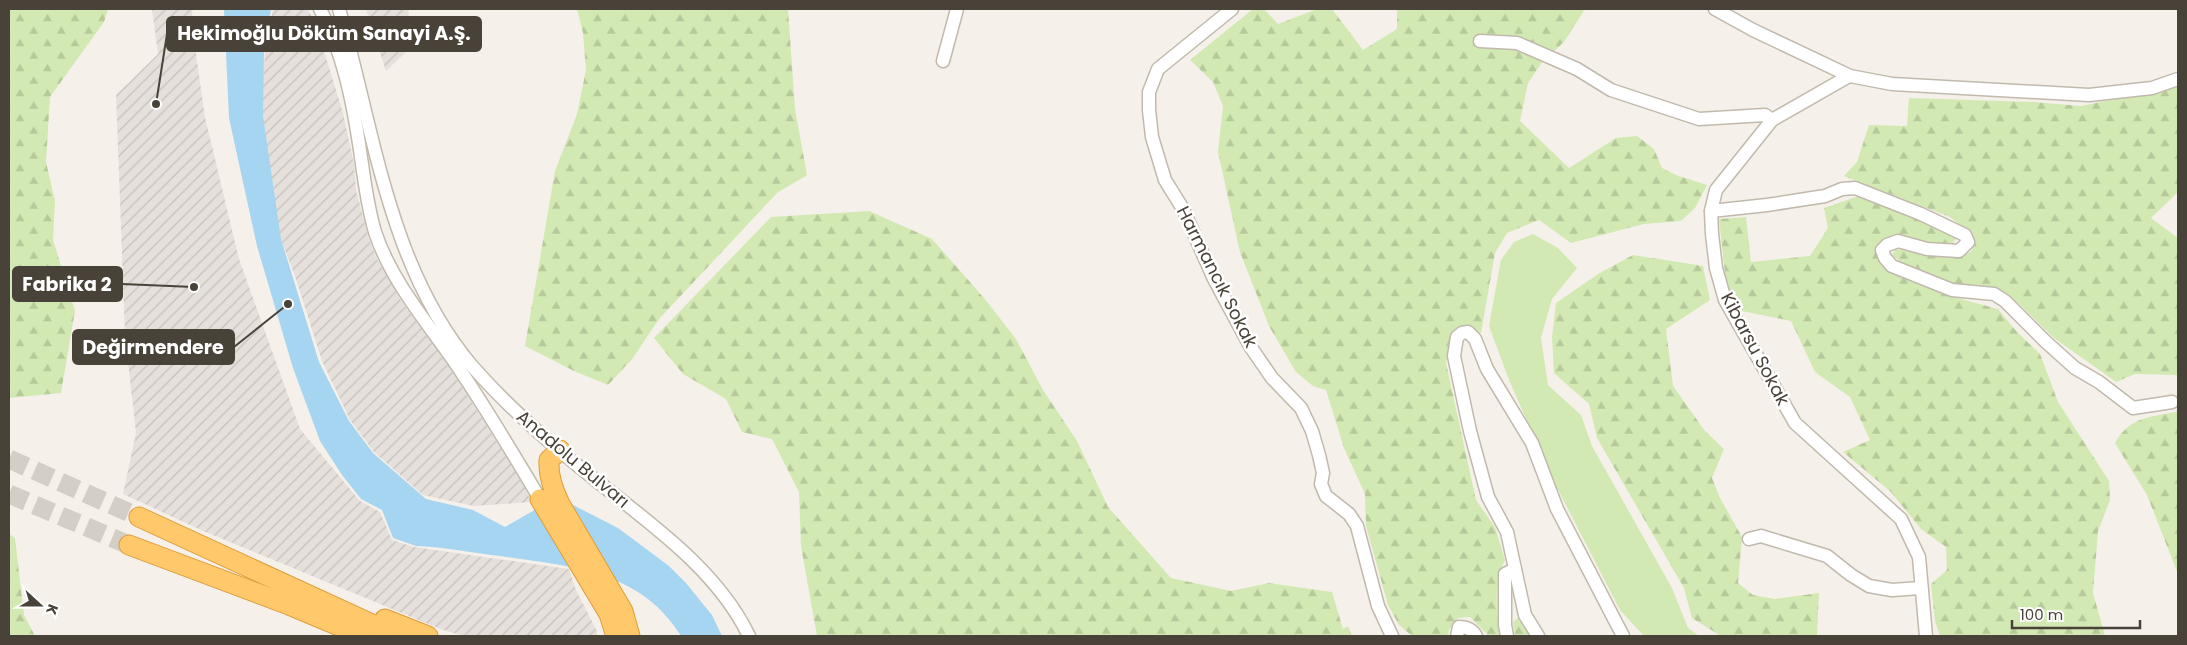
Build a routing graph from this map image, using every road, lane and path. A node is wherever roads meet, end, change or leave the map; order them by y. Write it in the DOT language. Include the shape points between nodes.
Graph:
graph roads {
  1 [pos="320,9"];
  2 [pos="339,9"];
  3 [pos="957,9"];
  4 [pos="1232,9"];
  5 [pos="1714,9"];
  6 [pos="1480,41"];
  7 [pos="943,62"];
  8 [pos="1849,76"];
  9 [pos="2178,79"];
  10 [pos="1772,120"];
  11 [pos="1711,211"];
  12 [pos="2172,402"];
  13 [pos="560,450"];
  14 [pos="546,495"];
  15 [pos="139,517"];
  16 [pos="1749,539"];
  17 [pos="129,545"];
  18 [pos="1515,569"];
  19 [pos="1921,588"];
  20 [pos="293,597"];
  21 [pos="342,636"];
  22 [pos="363,636"];
  23 [pos="398,636"];
  24 [pos="428,636"];
  25 [pos="616,636"];
  26 [pos="630,636"];
  27 [pos="749,636"];
  28 [pos="1392,636"];
  29 [pos="1457,636"];
  30 [pos="1476,636"];
  31 [pos="1507,636"];
  32 [pos="1538,636"];
  33 [pos="1623,636"];
  34 [pos="1926,636"];
  1 -- 14 [label="street, Anadolu Bulvarı" via="330,28 351,98 365,195 386,257 414,307"];
  2 -- 13 [label="street, Anadolu Bulvarı" via="380,173 400,238 418,278 434,309 472,366 537,432"];
  3 -- 7 [label="street"];
  4 -- 28 [label="street, Harmancık Sokak" via="1158,69 1150,92 1152,137 1165,180 1183,209 1214,279 1250,346 1305,416 1323,473 1321,484 1326,496 1349,514 1357,526 1378,606"];
  5 -- 8 [label="street"];
  6 -- 10 [label="street" via="1517,43 1570,65 1611,90 1699,119 1765,115"];
  8 -- 9 [label="street" via="1892,84 2089,95 2152,88"];
  8 -- 10 [label="street, Kibarsu Sokak"];
  10 -- 11 [label="street, Kibarsu Sokak" via="1716,190"];
  11 -- 12 [label="street" via="1767,206 1855,188 1921,214 1965,235 1968,242 1959,251 1927,249 1898,241 1882,250 1892,266 1952,290 1994,294 2075,368 2133,408"];
  11 -- 19 [label="street, Kibarsu Sokak" via="1716,268 1725,300 1795,422 1901,519 1919,557"];
  13 -- 14 [label="highway" via="549,460"];
  13 -- 27 [label="street, Anadolu Bulvarı" via="678,548 715,585"];
  14 -- 25 [label="highway" via="609,614"];
  14 -- 26 [label="highway" via="614,593 624,611"];
  15 -- 20 [label="highway"];
  16 -- 19 [label="street" via="1761,536 1828,556 1869,586 1892,590"];
  17 -- 20 [label="highway"];
  18 -- 31 [label="street" via="1505,574"];
  18 -- 32 [label="street" via="1525,614"];
  18 -- 33 [label="street" via="1507,532 1488,497 1470,431 1454,356 1462,333 1468,332 1475,339 1487,369 1532,443 1556,509"];
  19 -- 34 [label="street, Kibarsu Sokak"];
  20 -- 21 [label="highway"];
  20 -- 22 [label="highway"];
  20 -- 23 [label="highway"];
  20 -- 24 [label="highway" via="359,609"];
  29 -- 30 [label="street" via="1460,627 1474,632"];
}
